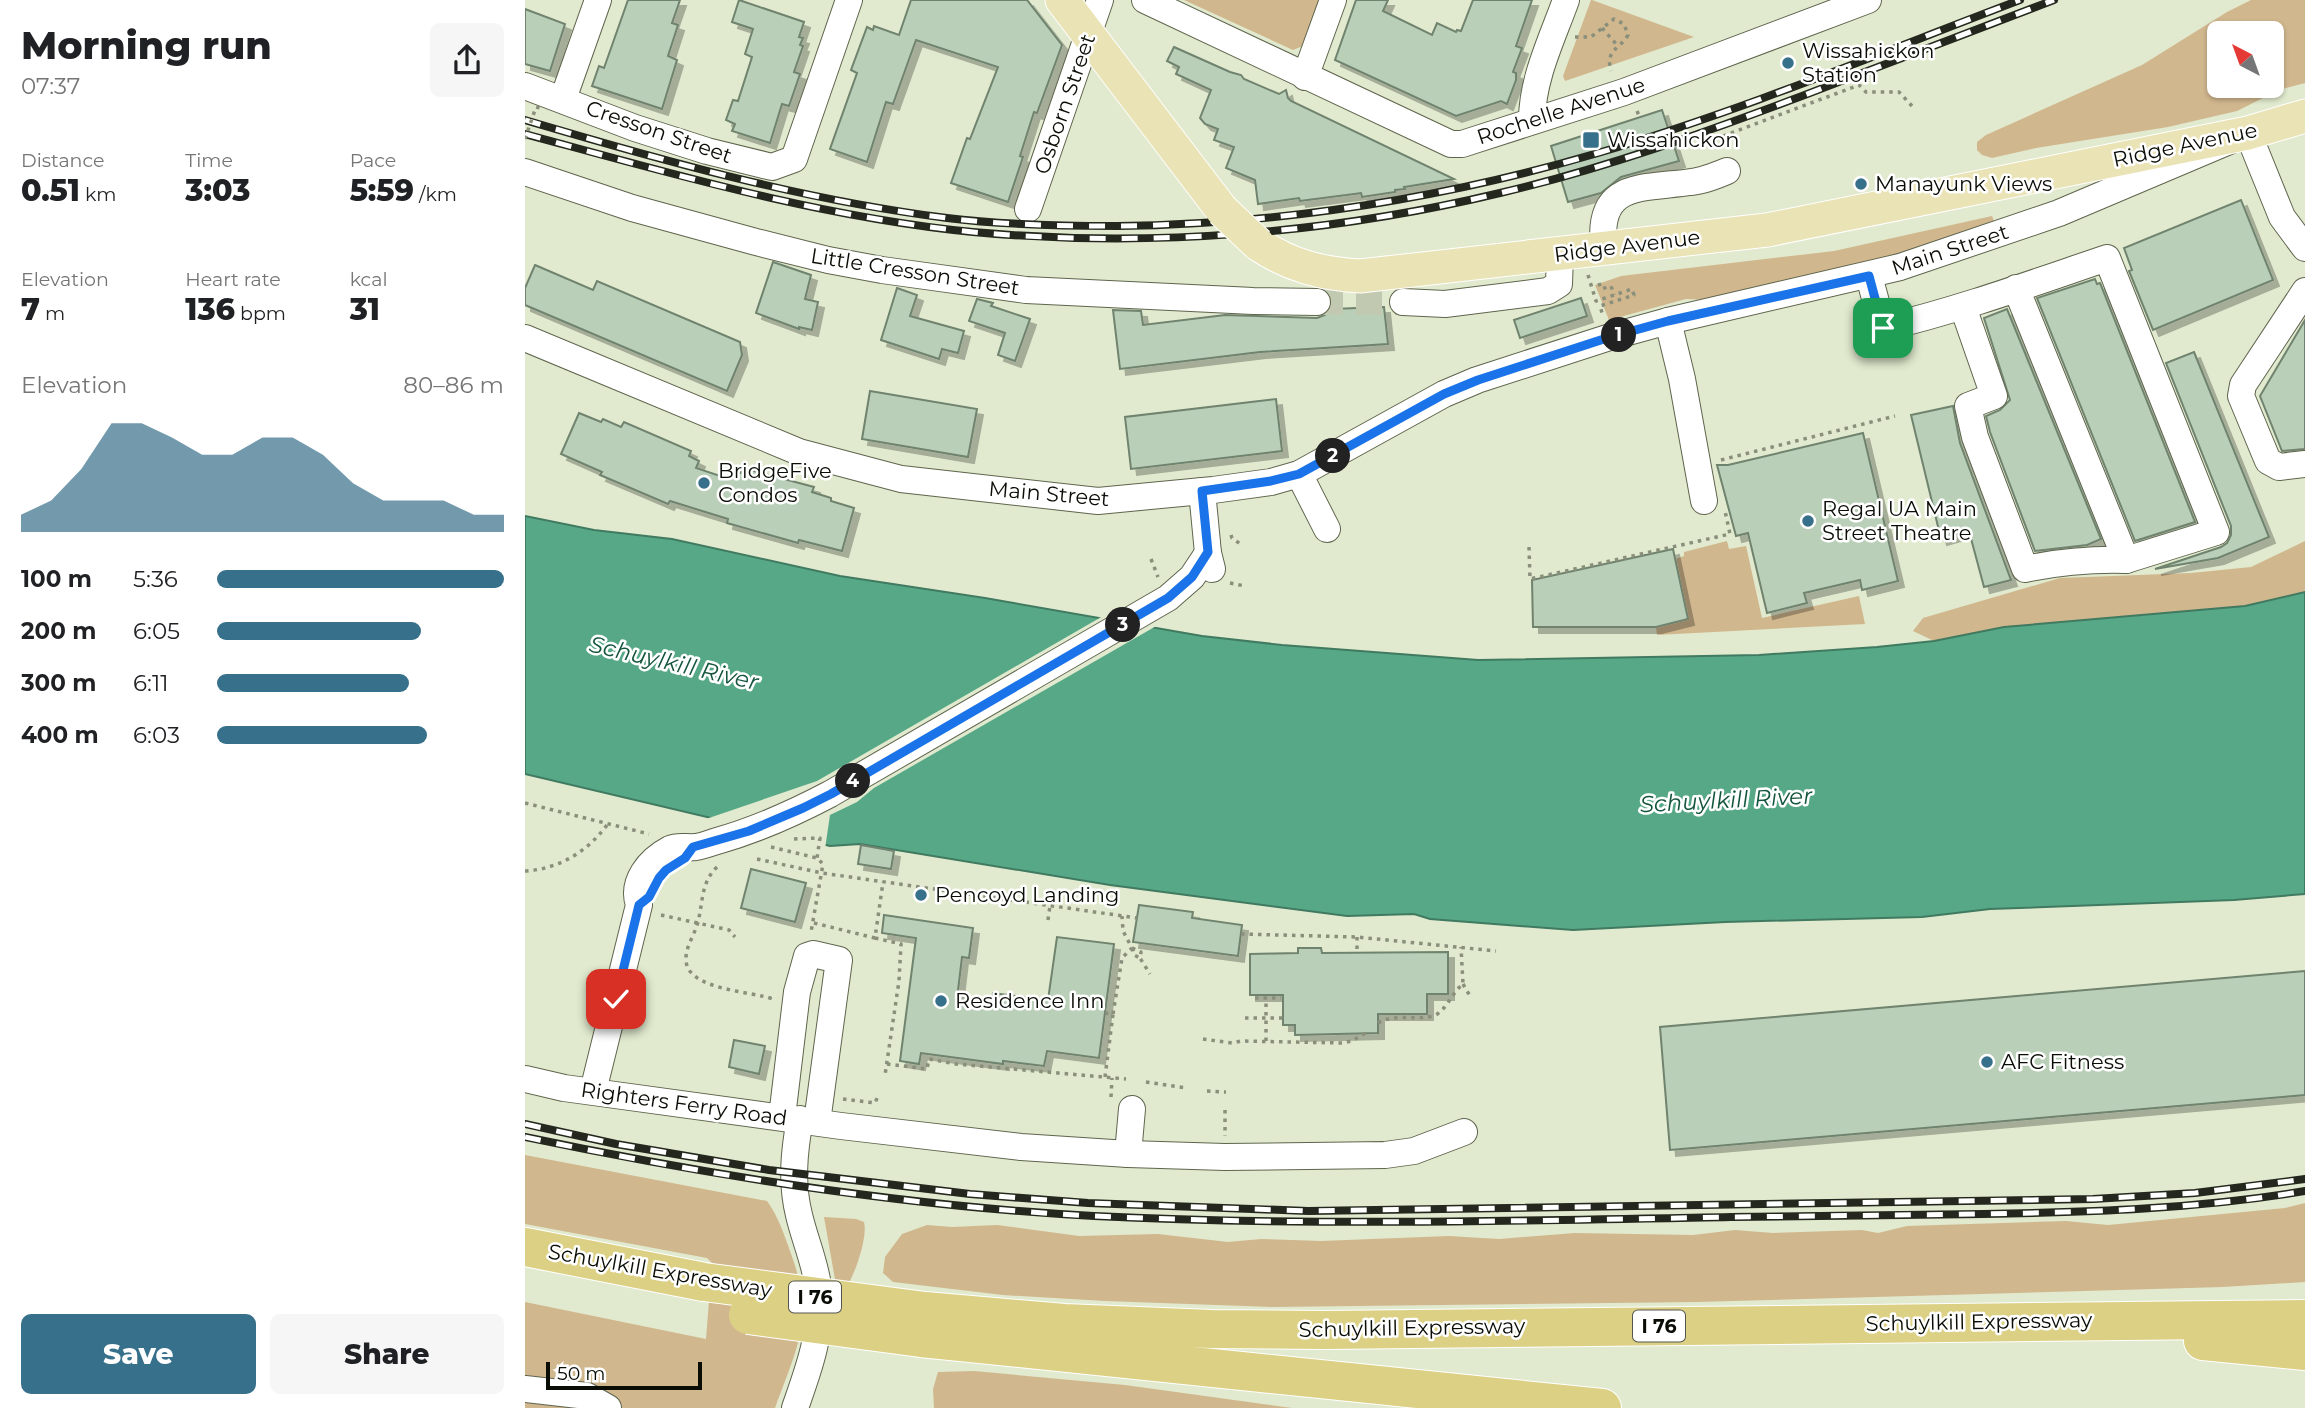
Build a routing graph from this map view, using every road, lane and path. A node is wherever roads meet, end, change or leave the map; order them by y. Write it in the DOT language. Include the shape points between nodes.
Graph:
graph roads {
  1 [pos="598,0"];
  2 [pos="849,0"];
  3 [pos="1062,0"];
  4 [pos="1100,0"];
  5 [pos="1145,0"];
  6 [pos="1333,0"];
  7 [pos="1566,0"];
  8 [pos="1868,0"];
  9 [pos="1602,29"];
  10 [pos="1089,35"];
  11 [pos="1572,36"];
  12 [pos="1618,46"];
  13 [pos="1611,71"];
  14 [pos="1305,77"];
  15 [pos="525,86"];
  16 [pos="552,104"];
  17 [pos="1912,106"];
  18 [pos="1637,111"];
  19 [pos="2305,116"];
  20 [pos="1640,118"];
  21 [pos="1532,120"];
  22 [pos="2248,133"];
  23 [pos="525,139"];
  24 [pos="1699,145"];
  25 [pos="525,172"];
  26 [pos="1727,172"];
  27 [pos="1028,209"];
  28 [pos="2305,247"];
  29 [pos="1604,248"];
  30 [pos="1560,254"];
  31 [pos="1869,276"];
  32 [pos="1590,281"];
  33 [pos="1599,283"];
  34 [pos="2016,288"];
  35 [pos="2305,291"];
  36 [pos="1614,295"];
  37 [pos="1317,302"];
  38 [pos="1403,302"];
  39 [pos="1963,307"];
  40 [pos="1602,312"];
  41 [pos="1668,321"];
  42 [pos="525,338"];
  43 [pos="1895,416"];
  44 [pos="1863,426"];
  45 [pos="2305,464"];
  46 [pos="1299,474"];
  47 [pos="1202,491"];
  48 [pos="1704,501"];
  49 [pos="1230,525"];
  50 [pos="1327,528"];
  51 [pos="1243,546"];
  52 [pos="1529,547"];
  53 [pos="2126,560"];
  54 [pos="1530,570"];
  55 [pos="525,803"];
  56 [pos="607,825"];
  57 [pos="658,836"];
  58 [pos="794,839"];
  59 [pos="765,846"];
  60 [pos="711,850"];
  61 [pos="817,858"];
  62 [pos="757,859"];
  63 [pos="525,871"];
  64 [pos="822,873"];
  65 [pos="883,882"];
  66 [pos="1050,906"];
  67 [pos="1122,916"];
  68 [pos="671,918"];
  69 [pos="1137,918"];
  70 [pos="1048,920"];
  71 [pos="813,922"];
  72 [pos="697,924"];
  73 [pos="1241,934"];
  74 [pos="735,937"];
  75 [pos="1357,937"];
  76 [pos="875,938"];
  77 [pos="1461,947"];
  78 [pos="808,948"];
  79 [pos="1132,948"];
  80 [pos="1496,951"];
  81 [pos="1357,953"];
  82 [pos="1150,974"];
  83 [pos="1463,984"];
  84 [pos="1470,996"];
  85 [pos="1255,998"];
  86 [pos="1266,998"];
  87 [pos="1281,998"];
  88 [pos="782,1002"];
  89 [pos="1105,1013"];
  90 [pos="1113,1014"];
  91 [pos="1245,1018"];
  92 [pos="1266,1018"];
  93 [pos="1283,1018"];
  94 [pos="1378,1023"];
  95 [pos="1367,1031"];
  96 [pos="1203,1038"];
  97 [pos="1266,1042"];
  98 [pos="887,1064"];
  99 [pos="885,1075"];
  100 [pos="1105,1077"];
  101 [pos="1112,1078"];
  102 [pos="525,1079"];
  103 [pos="1126,1079"];
  104 [pos="1146,1082"];
  105 [pos="1187,1088"];
  106 [pos="593,1091"];
  107 [pos="1207,1091"];
  108 [pos="1226,1092"];
  109 [pos="878,1096"];
  110 [pos="834,1097"];
  111 [pos="1121,1103"];
  112 [pos="800,1119"];
  113 [pos="1464,1132"];
  114 [pos="1128,1154"];
  115 [pos="525,1247"];
  116 [pos="525,1275"];
  117 [pos="703,1296"];
  118 [pos="2305,1319"];
  119 [pos="1993,1322"];
  120 [pos="923,1324"];
  121 [pos="2305,1351"];
  122 [pos="525,1389"];
  123 [pos="608,1408"];
  124 [pos="795,1408"];
  125 [pos="1602,1408"];
  1 -- 16 [label="street"];
  2 -- 16 [label="street, Cresson Street" via="794,159 772,167"];
  3 -- 10 [label="main road, Ridge Avenue"];
  4 -- 10 [label="street, Osborn Street"];
  5 -- 14 [label="street, Rochelle Avenue"];
  6 -- 14 [label="street"];
  7 -- 21 [label="street" via="1536,83"];
  8 -- 21 [label="street, Rochelle Avenue" via="1654,81"];
  9 -- 11 [label="path" via="1585,38"];
  9 -- 12 [label="path"];
  9 -- 12 [label="path" via="1614,19 1624,24 1628,35"];
  10 -- 27 [label="street, Osborn Street"];
  10 -- 30 [label="main road, Ridge Avenue, bridge" via="1222,210 1271,253 1307,268 1360,276"];
  12 -- 13 [label="path" via="1608,59"];
  14 -- 21 [label="street, Rochelle Avenue" via="1451,144"];
  15 -- 16 [label="street, Cresson Street"];
  16 -- 23 [label="path, bridge" via="536,107"];
  17 -- 24 [label="path" via="1899,92 1866,92 1859,85"];
  18 -- 20 [label="path"];
  19 -- 22 [label="main road, Ridge Avenue"];
  22 -- 28 [label="street" via="2282,217"];
  22 -- 29 [label="main road, Ridge Avenue" via="1832,219"];
  22 -- 31 [label="street, Main Street" via="2059,214"];
  25 -- 37 [label="street, Little Cresson Street" via="632,208 882,270 1026,290"];
  26 -- 29 [label="street" via="1693,182 1634,189 1621,196 1603,219"];
  29 -- 30 [label="main road, Ridge Avenue"];
  30 -- 38 [label="street" via="1559,284 1548,291 1460,302"];
  31 -- 39 [label="street" via="1883,328"];
  31 -- 41 [label="street, Main Street"];
  32 -- 36 [label="path" via="1596,301"];
  33 -- 36 [label="path" via="1601,289 1611,286"];
  34 -- 39 [label="street"];
  34 -- 53 [label="street"];
  34 -- 53 [label="street" via="2107,258 2112,270 2216,532"];
  35 -- 45 [label="street" via="2241,396 2268,461 2279,467"];
  36 -- 40 [label="path" via="1632,289 1634,295 1600,306"];
  39 -- 53 [label="street" via="1994,396 1968,406 1975,437 2025,569 2081,560"];
  41 -- 46 [label="street, Main Street" via="1460,386"];
  41 -- 48 [label="street"];
  42 -- 47 [label="street, Main Street" via="799,452 901,479 1098,501"];
  43 -- 44 [label="path"];
  46 -- 47 [label="street, Main Street"];
  46 -- 50 [label="street"];
  47 -- 60 [label="street" via="1212,570 1200,588 1184,598 1168,598 831,794"];
  49 -- 51 [label="path" via="1232,538"];
  52 -- 54 [label="path"];
  55 -- 56 [label="path"];
  56 -- 57 [label="path"];
  56 -- 63 [label="path" via="578,854 549,868"];
  58 -- 61 [label="path" via="820,838"];
  59 -- 61 [label="path"];
  60 -- 72 [label="path"];
  60 -- 106 [label="street" via="666,870 639,905"];
  61 -- 64 [label="path" via="823,864"];
  62 -- 64 [label="path"];
  64 -- 65 [label="path"];
  64 -- 71 [label="path"];
  65 -- 66 [label="path"];
  65 -- 76 [label="path"];
  66 -- 67 [label="path"];
  66 -- 70 [label="path"];
  67 -- 69 [label="path"];
  67 -- 79 [label="path" via="1122,931"];
  68 -- 72 [label="path"];
  71 -- 76 [label="path"];
  71 -- 78 [label="path"];
  72 -- 74 [label="path" via="729,930"];
  72 -- 88 [label="path" via="686,953 691,974 712,985"];
  73 -- 75 [label="path"];
  75 -- 77 [label="path"];
  75 -- 81 [label="path"];
  76 -- 98 [label="path" via="901,944"];
  77 -- 80 [label="path"];
  77 -- 83 [label="path"];
  78 -- 112 [label="street" via="797,992"];
  78 -- 112 [label="street" via="813,954 839,960"];
  79 -- 82 [label="path"];
  79 -- 90 [label="path" via="1122,958"];
  83 -- 84 [label="path"];
  83 -- 94 [label="path" via="1437,1014"];
  85 -- 86 [label="path"];
  86 -- 87 [label="path"];
  86 -- 92 [label="path"];
  89 -- 90 [label="path"];
  90 -- 100 [label="path"];
  91 -- 92 [label="path"];
  92 -- 93 [label="path"];
  92 -- 97 [label="path"];
  95 -- 97 [label="path" via="1352,1041"];
  96 -- 97 [label="path"];
  98 -- 99 [label="path"];
  98 -- 100 [label="path" via="927,1069 929,1059"];
  100 -- 101 [label="path"];
  101 -- 103 [label="path"];
  101 -- 111 [label="path"];
  102 -- 106 [label="street, Righters Ferry Road"];
  104 -- 105 [label="path"];
  106 -- 112 [label="street, Righters Ferry Road"];
  107 -- 108 [label="path"];
  109 -- 110 [label="path" via="875,1103"];
  111 -- 114 [label="street"];
  112 -- 114 [label="street" via="1021,1147"];
  112 -- 124 [label="street, Righters Ferry Road" via="794,1190 817,1280 820,1314"];
  113 -- 114 [label="street" via="1414,1151 1385,1155"];
  115 -- 117 [label="highway, Schuylkill Expressway / I 76"];
  116 -- 117 [label="highway, Schuylkill Expressway / I 76"];
  117 -- 120 [label="highway, Schuylkill Expressway / I 76, bridge"];
  118 -- 119 [label="highway, Schuylkill Expressway / I 76"];
  119 -- 120 [label="highway, Schuylkill Expressway / I 76" via="1325,1330"];
  119 -- 121 [label="highway"];
  120 -- 125 [label="highway, Schuylkill Expressway / I 76"];
  122 -- 123 [label="street" via="587,1396"];
}
